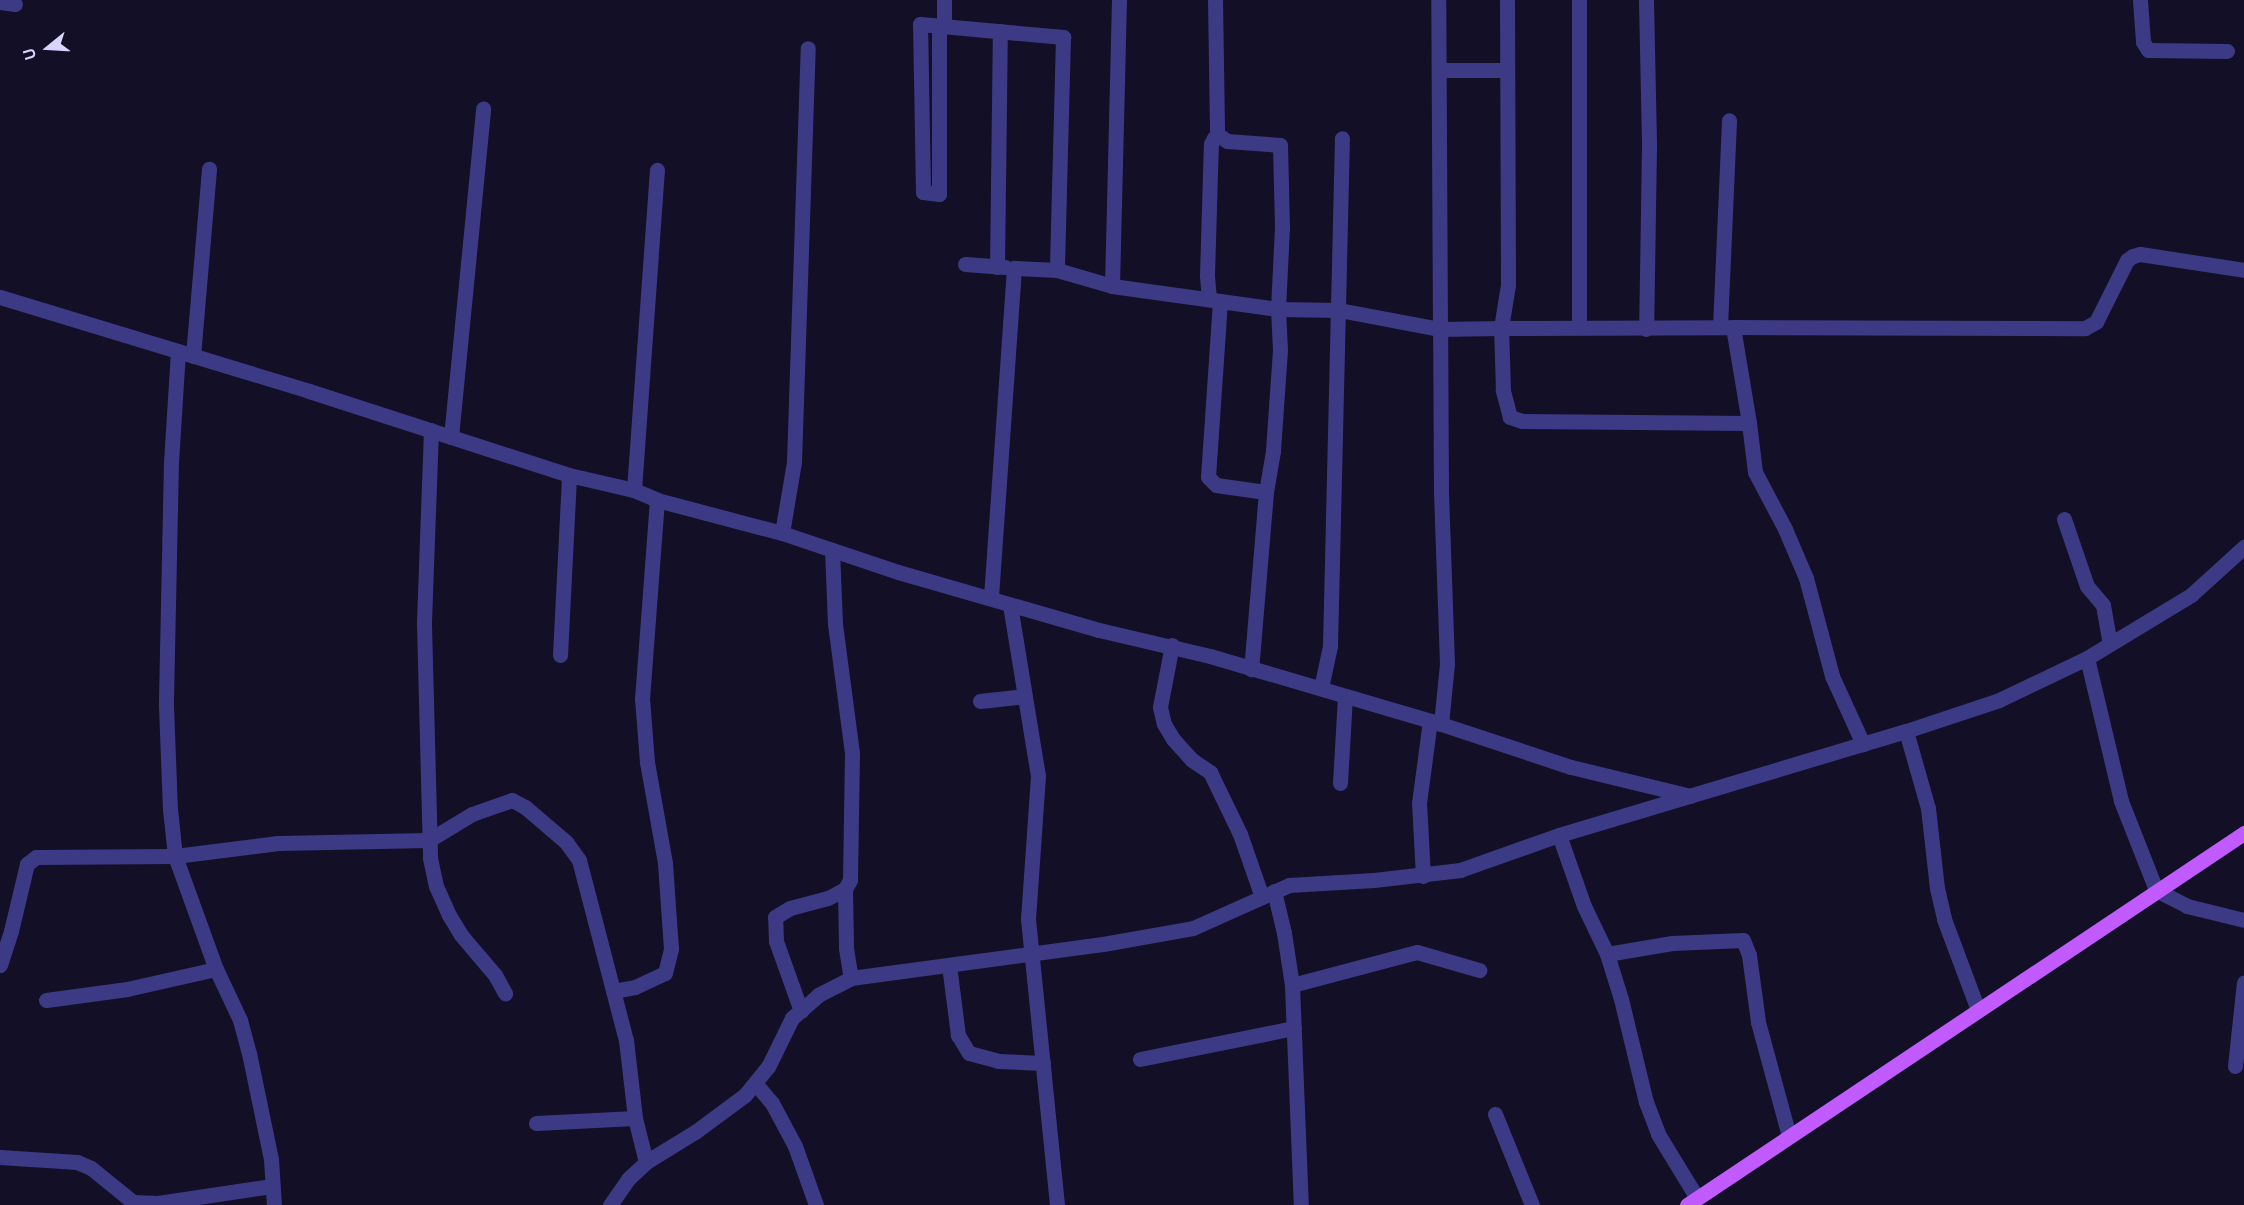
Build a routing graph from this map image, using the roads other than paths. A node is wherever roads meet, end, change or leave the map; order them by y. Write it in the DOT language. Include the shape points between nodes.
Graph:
graph roads {
  1 [pos="944,0"];
  2 [pos="1119,0"];
  3 [pos="1215,0"];
  4 [pos="1438,0"];
  5 [pos="1507,0"];
  6 [pos="1579,0"];
  7 [pos="1646,0"];
  8 [pos="2140,0"];
  9 [pos="941,26"];
  10 [pos="1000,31"];
  11 [pos="808,48"];
  12 [pos="2227,51"];
  13 [pos="1439,70"];
  14 [pos="1507,70"];
  15 [pos="483,109"];
  16 [pos="1729,120"];
  17 [pos="1217,134"];
  18 [pos="1342,138"];
  19 [pos="209,169"];
  20 [pos="657,170"];
  21 [pos="965,264"];
  22 [pos="997,267"];
  23 [pos="1014,268"];
  24 [pos="1057,270"];
  25 [pos="2244,270"];
  26 [pos="1112,286"];
  27 [pos="0,297"];
  28 [pos="1214,300"];
  29 [pos="1278,309"];
  30 [pos="1340,310"];
  31 [pos="1579,327"];
  32 [pos="1727,327"];
  33 [pos="1501,328"];
  34 [pos="1440,329"];
  35 [pos="1646,329"];
  36 [pos="178,351"];
  37 [pos="193,356"];
  38 [pos="1749,423"];
  39 [pos="431,430"];
  40 [pos="451,437"];
  41 [pos="569,475"];
  42 [pos="634,490"];
  43 [pos="1266,492"];
  44 [pos="657,500"];
  45 [pos="2064,519"];
  46 [pos="782,532"];
  47 [pos="2244,547"];
  48 [pos="831,550"];
  49 [pos="991,597"];
  50 [pos="1010,605"];
  51 [pos="2109,643"];
  52 [pos="1172,645"];
  53 [pos="560,655"];
  54 [pos="2087,658"];
  55 [pos="1251,669"];
  56 [pos="1321,688"];
  57 [pos="1025,696"];
  58 [pos="1346,697"];
  59 [pos="980,701"];
  60 [pos="1436,723"];
  61 [pos="1906,731"];
  62 [pos="1863,744"];
  63 [pos="1340,783"];
  64 [pos="1691,796"];
  65 [pos="2244,833"];
  66 [pos="1559,835"];
  67 [pos="429,840"];
  68 [pos="176,856"];
  69 [pos="1423,876"];
  70 [pos="845,889"];
  71 [pos="2157,890"];
  72 [pos="1268,894"];
  73 [pos="2244,920"];
  74 [pos="1032,952"];
  75 [pos="1608,954"];
  76 [pos="0,965"];
  77 [pos="949,965"];
  78 [pos="216,969"];
  79 [pos="1479,970"];
  80 [pos="851,978"];
  81 [pos="2244,982"];
  82 [pos="1292,985"];
  83 [pos="613,992"];
  84 [pos="505,993"];
  85 [pos="46,1000"];
  86 [pos="1978,1010"];
  87 [pos="801,1011"];
  88 [pos="1294,1028"];
  89 [pos="1140,1059"];
  90 [pos="1043,1063"];
  91 [pos="2235,1066"];
  92 [pos="755,1083"];
  93 [pos="1495,1114"];
  94 [pos="634,1118"];
  95 [pos="536,1123"];
  96 [pos="1789,1136"];
  97 [pos="0,1157"];
  98 [pos="646,1162"];
  99 [pos="272,1186"];
  100 [pos="1692,1202"];
  101 [pos="274,1205"];
  102 [pos="610,1205"];
  103 [pos="816,1205"];
  104 [pos="1057,1205"];
  105 [pos="1301,1205"];
  106 [pos="1532,1205"];
  1 -- 9 [label="street"];
  2 -- 26 [label="street"];
  3 -- 17 [label="street"];
  4 -- 13 [label="street"];
  5 -- 14 [label="street"];
  6 -- 31 [label="street"];
  7 -- 35 [label="street"];
  8 -- 12 [label="street" via="2143,42 2148,50"];
  9 -- 9 [label="street" via="920,24 923,192 939,194"];
  9 -- 10 [label="street"];
  10 -- 22 [label="street"];
  10 -- 24 [label="street" via="1063,37"];
  11 -- 46 [label="street" via="794,462"];
  13 -- 14 [label="street"];
  13 -- 34 [label="street"];
  14 -- 33 [label="street" via="1508,285"];
  15 -- 40 [label="street"];
  16 -- 32 [label="street"];
  17 -- 28 [label="street" via="1211,144 1207,275"];
  17 -- 29 [label="street" via="1227,141 1280,145"];
  18 -- 30 [label="street"];
  19 -- 37 [label="street"];
  20 -- 42 [label="street"];
  21 -- 22 [label="street"];
  22 -- 23 [label="street"];
  23 -- 24 [label="street"];
  23 -- 49 [label="street"];
  24 -- 26 [label="street"];
  25 -- 32 [label="street" via="2133,256 2127,260 2096,322 2085,328"];
  26 -- 28 [label="street"];
  27 -- 36 [label="street"];
  28 -- 29 [label="street"];
  28 -- 43 [label="street" via="1208,477 1216,485"];
  29 -- 30 [label="street"];
  29 -- 43 [label="street" via="1280,350"];
  30 -- 34 [label="street"];
  30 -- 56 [label="street" via="1330,646"];
  31 -- 33 [label="street"];
  31 -- 35 [label="street"];
  32 -- 35 [label="street"];
  32 -- 38 [label="street"];
  33 -- 34 [label="street"];
  33 -- 38 [label="street" via="1503,390 1510,417 1543,422"];
  34 -- 60 [label="street" via="1447,664"];
  36 -- 37 [label="street"];
  36 -- 68 [label="street" via="171,461 166,706"];
  37 -- 39 [label="street"];
  38 -- 62 [label="street" via="1755,472 1806,578 1832,676"];
  39 -- 40 [label="street"];
  39 -- 67 [label="street" via="424,624"];
  40 -- 41 [label="street"];
  41 -- 42 [label="street"];
  41 -- 53 [label="street"];
  42 -- 44 [label="street"];
  43 -- 55 [label="street"];
  44 -- 46 [label="street"];
  44 -- 83 [label="street" via="642,699 647,762 665,863 671,949 665,973"];
  45 -- 51 [label="street" via="2087,586 2103,605"];
  46 -- 48 [label="street"];
  47 -- 51 [label="street" via="2192,595"];
  48 -- 49 [label="street"];
  48 -- 70 [label="street" via="835,624 852,753 850,880"];
  49 -- 50 [label="street"];
  50 -- 52 [label="street"];
  50 -- 57 [label="street"];
  51 -- 54 [label="street"];
  52 -- 55 [label="street"];
  52 -- 72 [label="street" via="1160,707 1164,724 1192,760 1210,772"];
  54 -- 61 [label="street" via="1999,700"];
  54 -- 71 [label="street" via="2121,801"];
  55 -- 56 [label="street"];
  56 -- 58 [label="street"];
  57 -- 59 [label="street"];
  57 -- 74 [label="street" via="1038,776 1028,919"];
  58 -- 60 [label="street"];
  58 -- 63 [label="street"];
  60 -- 64 [label="street" via="1571,766"];
  60 -- 69 [label="street" via="1419,803"];
  61 -- 62 [label="street"];
  61 -- 86 [label="street" via="1929,808 1944,920"];
  62 -- 64 [label="street"];
  64 -- 66 [label="street"];
  65 -- 71 [label="main road"];
  66 -- 69 [label="street" via="1460,870"];
  66 -- 75 [label="street" via="1584,906"];
  67 -- 68 [label="street" via="278,843"];
  67 -- 83 [label="street" via="472,813 498,803 512,800 525,807 566,842 579,860"];
  67 -- 84 [label="street" via="432,872 442,903"];
  68 -- 76 [label="street" via="33,858 27,864"];
  68 -- 78 [label="street"];
  69 -- 72 [label="street" via="1289,885"];
  70 -- 80 [label="street"];
  70 -- 87 [label="street" via="790,908 776,917 776,941"];
  71 -- 73 [label="street" via="2187,906"];
  71 -- 86 [label="main road"];
  72 -- 74 [label="street" via="1193,928"];
  72 -- 82 [label="street" via="1284,933"];
  74 -- 77 [label="street"];
  74 -- 90 [label="street"];
  75 -- 96 [label="street" via="1672,943 1743,940 1749,955 1758,1022"];
  75 -- 100 [label="street" via="1646,1102"];
  77 -- 80 [label="street"];
  77 -- 90 [label="street" via="958,1035 969,1053 998,1060"];
  78 -- 85 [label="street" via="127,989"];
  78 -- 99 [label="street" via="240,1020 249,1053 272,1159"];
  79 -- 82 [label="street" via="1417,952"];
  80 -- 87 [label="street" via="818,995"];
  81 -- 91 [label="street"];
  82 -- 88 [label="street"];
  83 -- 94 [label="street" via="626,1040"];
  86 -- 96 [label="main road"];
  87 -- 92 [label="street" via="792,1018 768,1067"];
  88 -- 89 [label="street"];
  88 -- 105 [label="street"];
  90 -- 104 [label="street"];
  92 -- 98 [label="street" via="695,1132"];
  92 -- 103 [label="street" via="772,1102 795,1146"];
  93 -- 106 [label="street"];
  94 -- 95 [label="street"];
  94 -- 98 [label="street"];
  96 -- 100 [label="main road"];
  97 -- 99 [label="street" via="77,1162 91,1168 133,1202 170,1202"];
  98 -- 102 [label="street"];
  99 -- 101 [label="street"];
}
